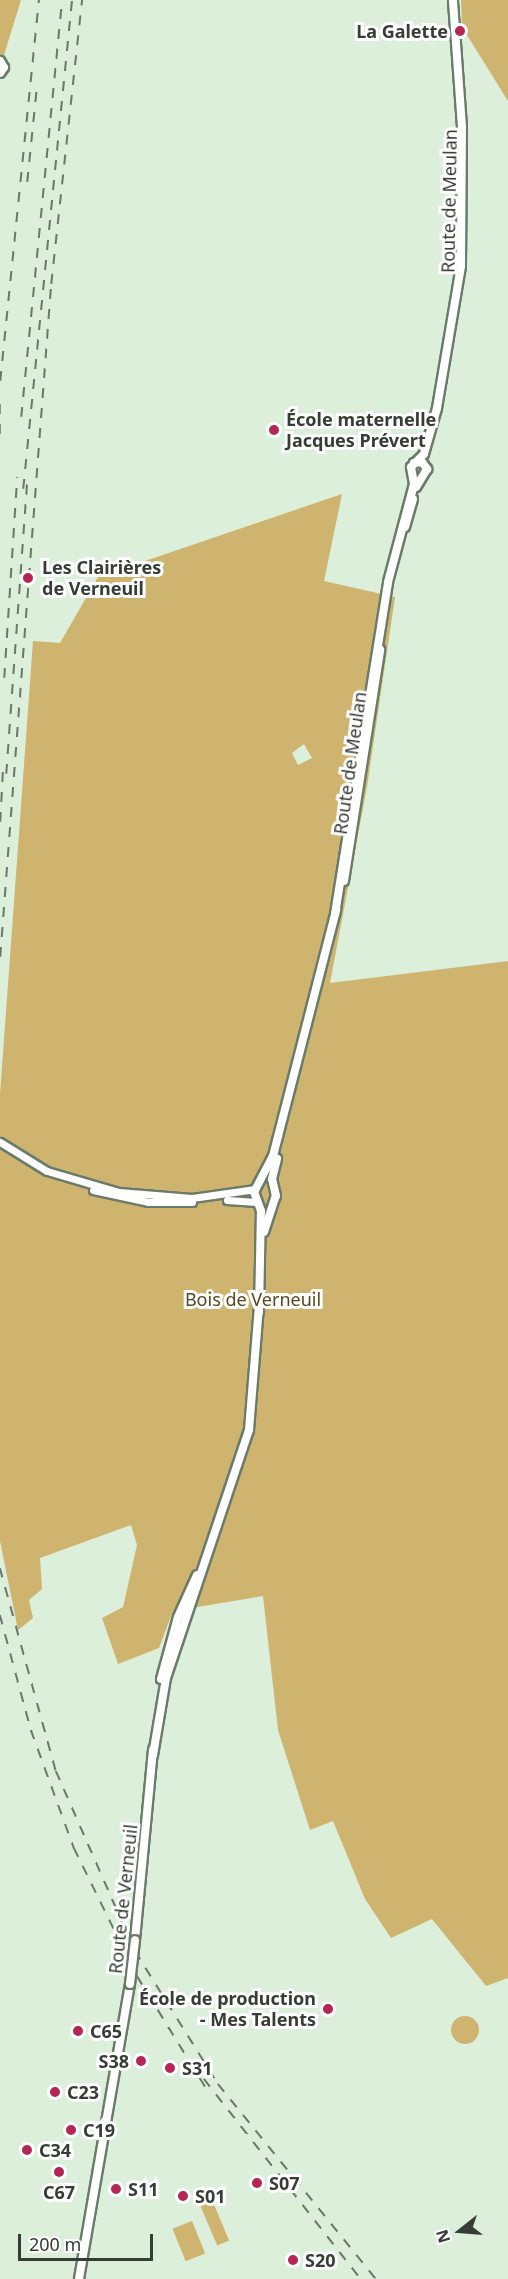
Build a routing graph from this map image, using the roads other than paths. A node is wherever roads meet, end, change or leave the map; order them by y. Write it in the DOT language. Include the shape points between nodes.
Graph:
graph roads {
  1 [pos="455,0"];
  2 [pos="0,60"];
  3 [pos="0,73"];
  4 [pos="424,454"];
  5 [pos="414,463"];
  6 [pos="425,464"];
  7 [pos="412,475"];
  8 [pos="423,477"];
  9 [pos="393,563"];
  10 [pos="294,1084"];
  11 [pos="0,1142"];
  12 [pos="47,1171"];
  13 [pos="257,1186"];
  14 [pos="274,1188"];
  15 [pos="257,1203"];
  16 [pos="272,1204"];
  17 [pos="259,1312"];
  18 [pos="119,2046"];
  19 [pos="75,2279"];
  20 [pos="79,2279"];
  1 -- 4 [label="main road, Route de Meulan" via="463,249"];
  2 -- 3 [label="street" via="4,67"];
  4 -- 5 [label="main road"];
  4 -- 6 [label="main road, Route de Meulan"];
  5 -- 6 [label="main road"];
  5 -- 7 [label="main road, Route de Meulan"];
  6 -- 8 [label="main road, Route de Meulan"];
  7 -- 8 [label="main road"];
  7 -- 9 [label="main road, Route de Meulan"];
  8 -- 9 [label="main road, Route de Meulan"];
  9 -- 10 [label="main road, Route de Meulan" via="335,914"];
  10 -- 13 [label="main road, Route de Meulan"];
  10 -- 14 [label="main road, Route de Meulan"];
  11 -- 12 [label="street"];
  12 -- 13 [label="street" via="160,1198 244,1194"];
  12 -- 15 [label="street" via="86,1188 148,1202"];
  13 -- 14 [label="main road"];
  13 -- 15 [label="main road, Route de Verneuil"];
  14 -- 16 [label="main road, Route de Meulan"];
  15 -- 16 [label="main road"];
  15 -- 17 [label="main road, Route de Verneuil"];
  16 -- 17 [label="main road, Route de Verneuil" via="266,1220"];
  17 -- 18 [label="main road, Route de Verneuil, bridge" via="249,1430 204,1566 172,1636 153,1755 130,1984"];
  18 -- 19 [label="main road, Route de Verneuil"];
  18 -- 20 [label="main road, Route de Verneuil"];
}
